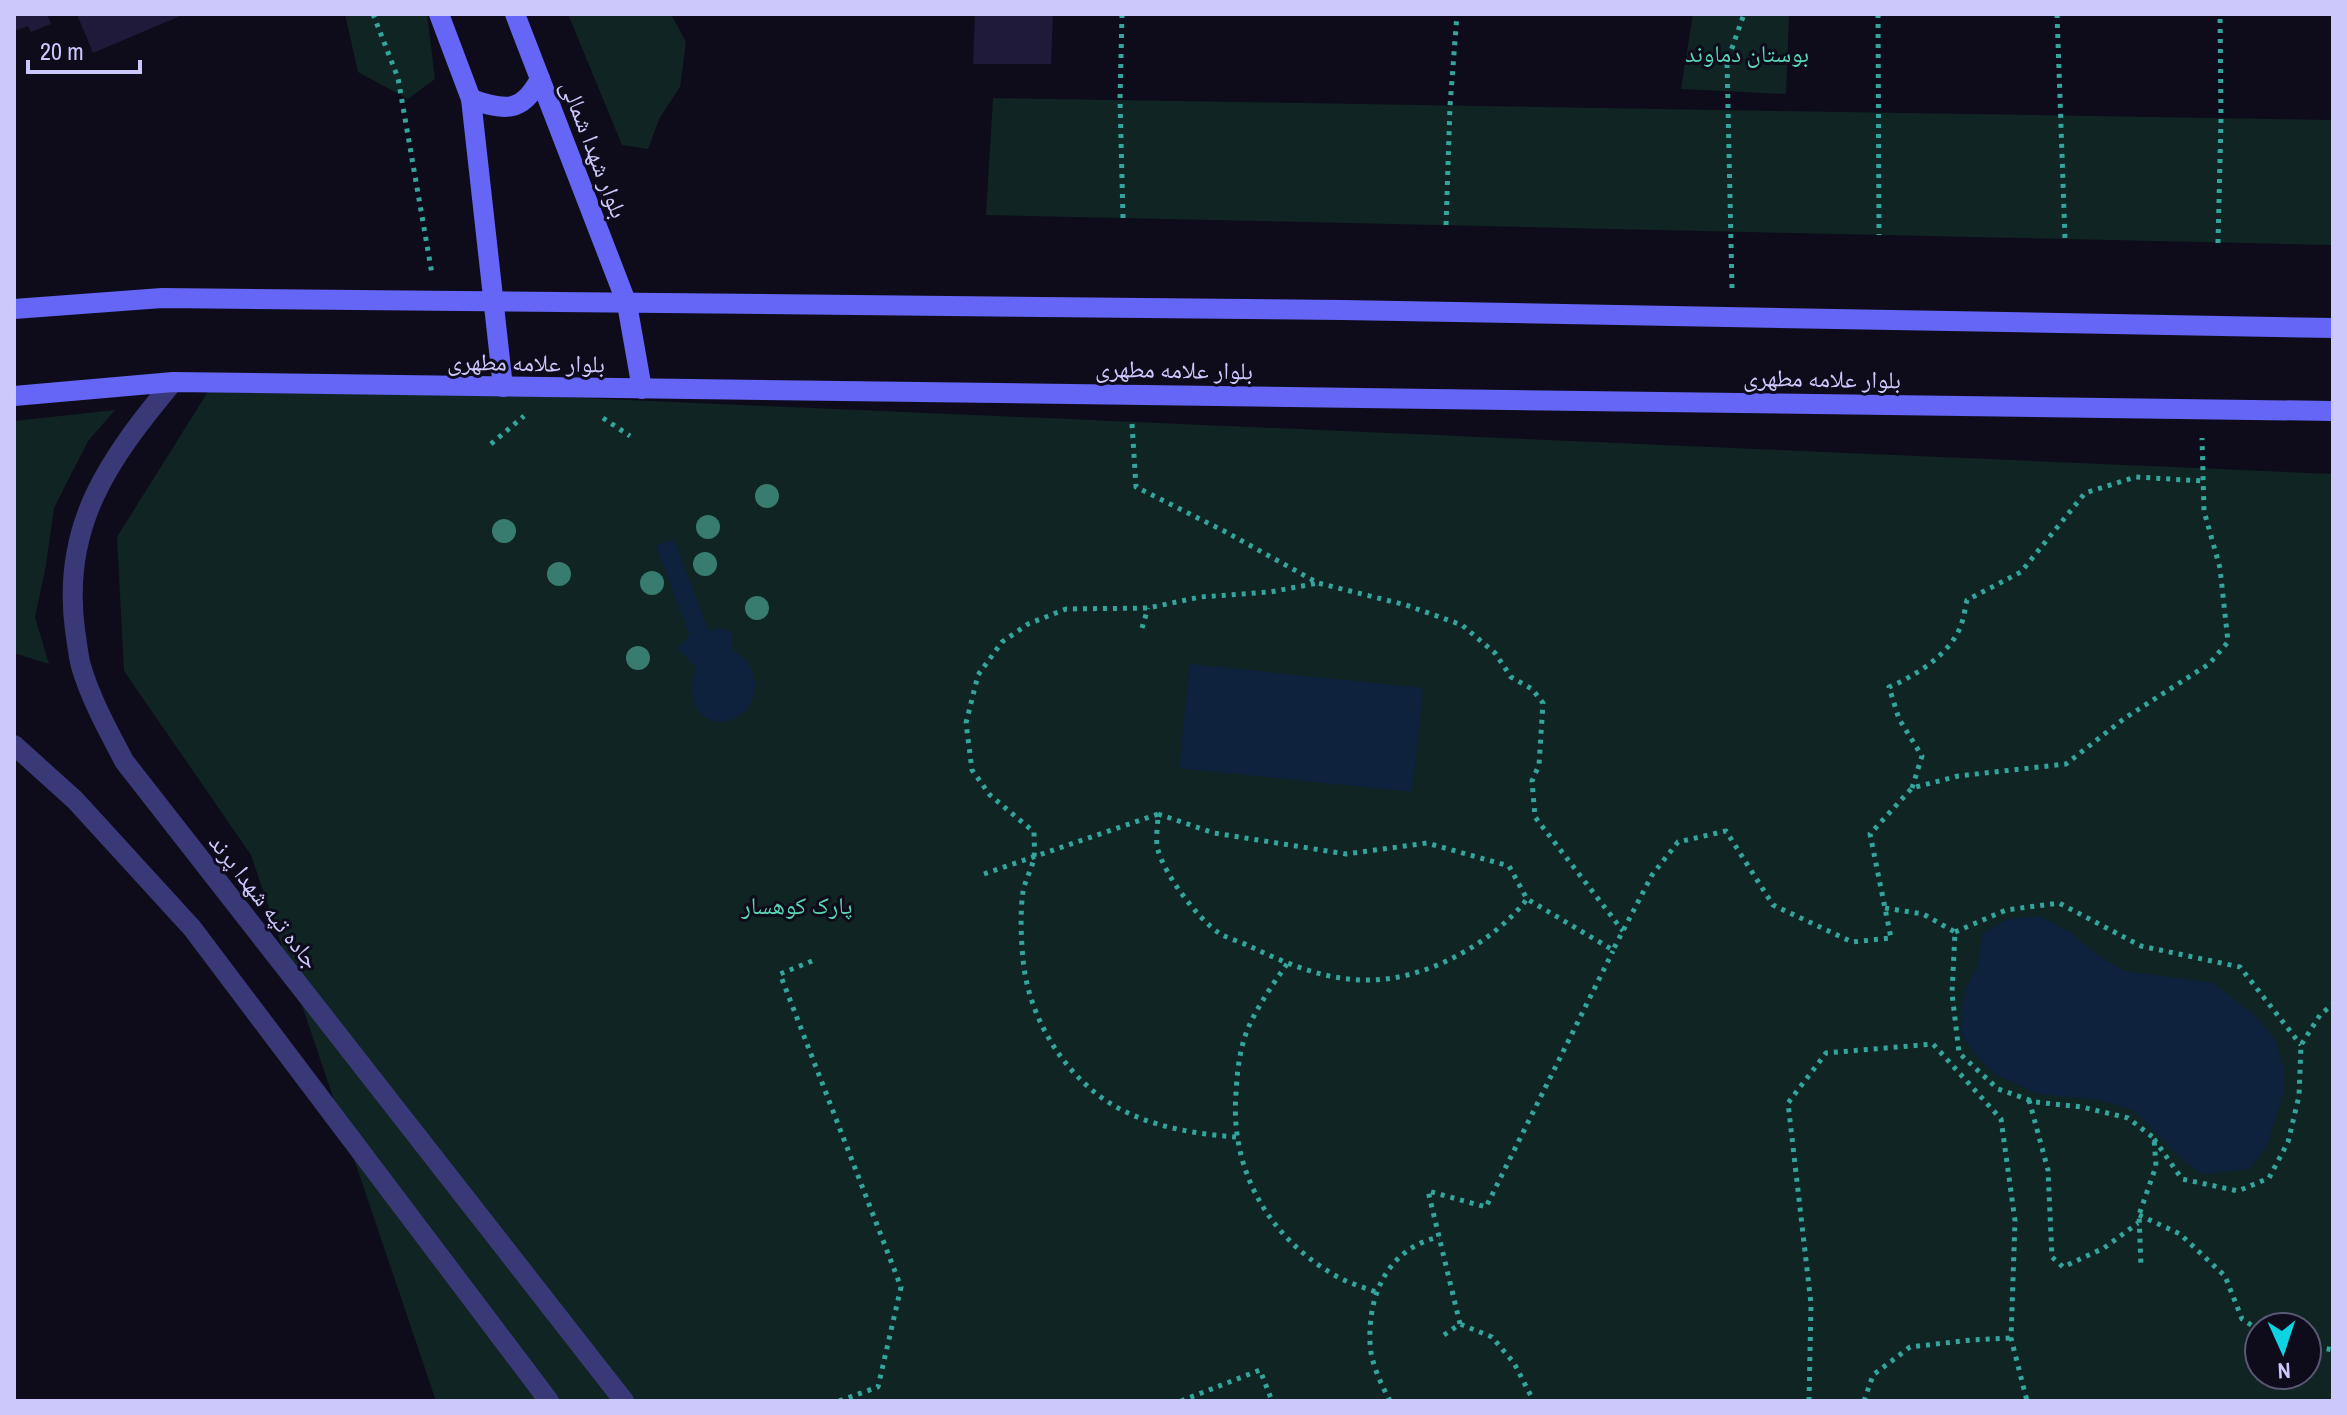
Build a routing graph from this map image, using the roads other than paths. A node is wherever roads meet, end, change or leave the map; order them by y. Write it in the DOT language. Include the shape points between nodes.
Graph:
graph roads {
  1 [pos="439,14"];
  2 [pos="515,14"];
  3 [pos="540,79"];
  4 [pos="471,99"];
  5 [pos="494,301"];
  6 [pos="627,304"];
  7 [pos="14,309"];
  8 [pos="2333,328"];
  9 [pos="173,382"];
  10 [pos="503,387"];
  11 [pos="642,389"];
  12 [pos="14,396"];
  13 [pos="2333,411"];
  14 [pos="14,745"];
  15 [pos="549,1401"];
  16 [pos="624,1401"];
  1 -- 4 [label="main road"];
  2 -- 3 [label="main road, بلوار شهدا شمالی"];
  3 -- 4 [label="main road" via="523,103 511,108"];
  3 -- 6 [label="main road, بلوار شهدا شمالی"];
  4 -- 5 [label="main road"];
  5 -- 6 [label="main road"];
  5 -- 7 [label="main road" via="162,298"];
  5 -- 10 [label="main road"];
  6 -- 8 [label="main road"];
  6 -- 11 [label="main road, بلوار شهدا شمالی"];
  9 -- 10 [label="main road, بلوار علامه مطهری"];
  9 -- 12 [label="main road, بلوار علامه مطهری"];
  9 -- 16 [label="lane, جاده تپه شهدا پرند" via="100,483 73,560 80,664 97,710 124,761"];
  10 -- 11 [label="main road, بلوار علامه مطهری"];
  11 -- 13 [label="main road, بلوار علامه مطهری"];
  14 -- 15 [label="lane" via="75,800 192,928"];
}
